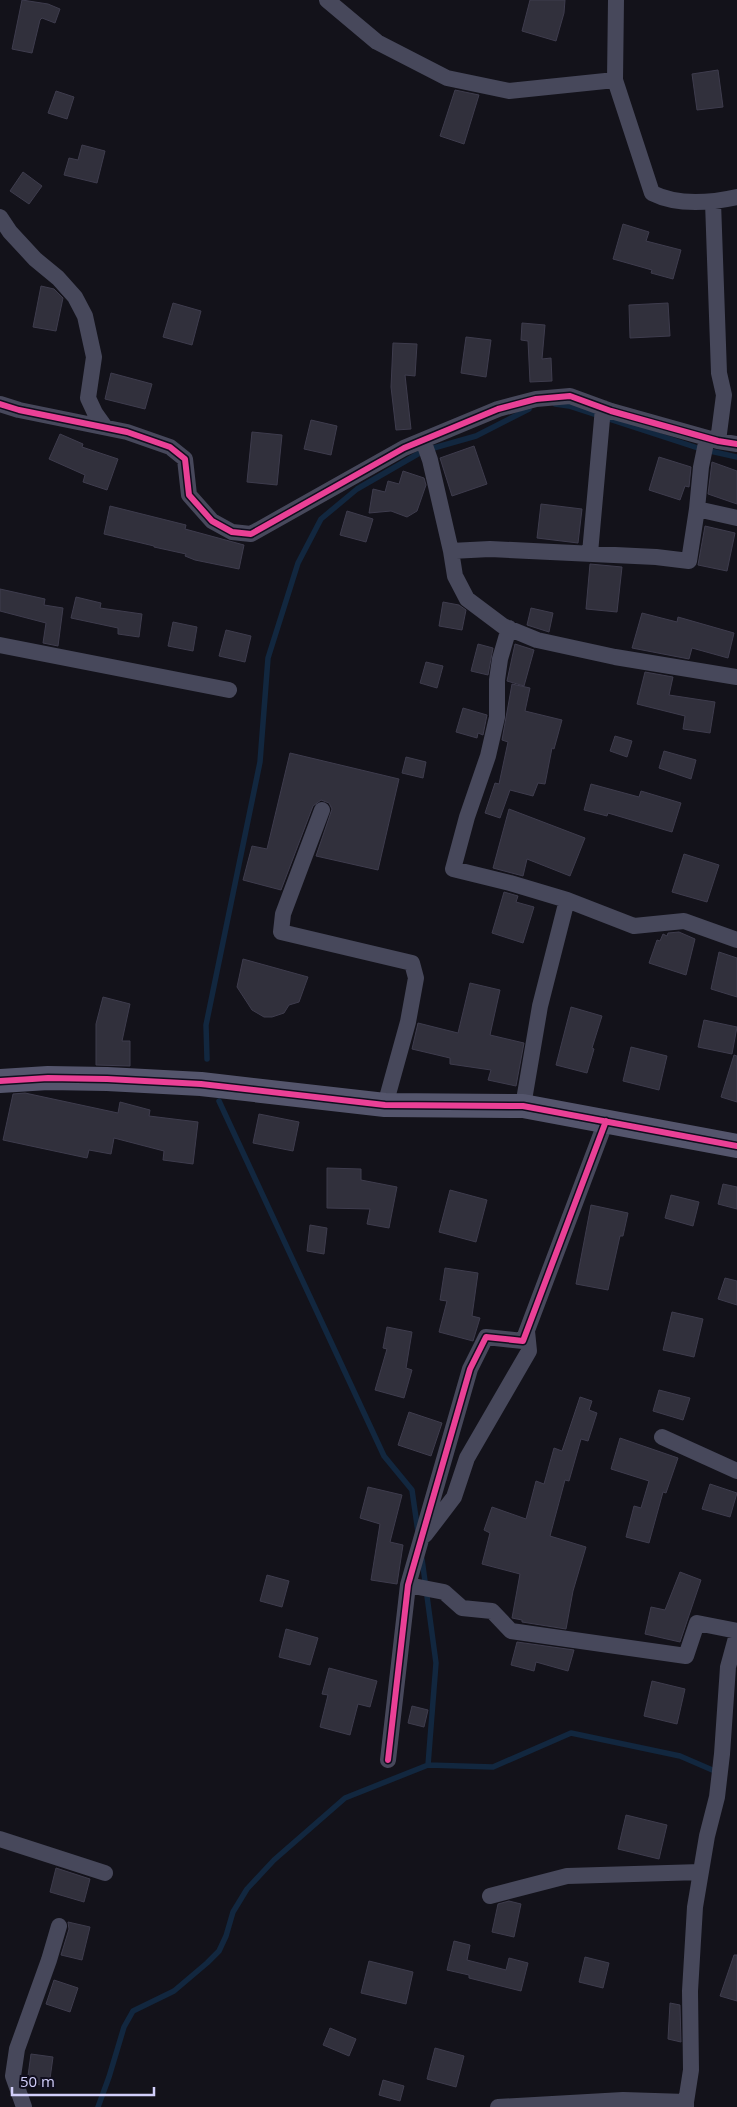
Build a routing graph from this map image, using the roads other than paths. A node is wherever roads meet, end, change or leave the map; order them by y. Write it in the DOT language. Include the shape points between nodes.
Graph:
graph roads {
  1 [pos="327,0"];
  2 [pos="616,0"];
  3 [pos="615,80"];
  4 [pos="737,197"];
  5 [pos="713,202"];
  6 [pos="0,217"];
  7 [pos="0,404"];
  8 [pos="602,414"];
  9 [pos="105,427"];
  10 [pos="713,439"];
  11 [pos="737,444"];
  12 [pos="426,449"];
  13 [pos="697,509"];
  14 [pos="737,518"];
  15 [pos="451,551"];
  16 [pos="590,554"];
  17 [pos="509,628"];
  18 [pos="0,644"];
  19 [pos="737,677"];
  20 [pos="229,690"];
  21 [pos="322,810"];
  22 [pos="567,900"];
  23 [pos="737,940"];
  24 [pos="0,1081"];
  25 [pos="385,1105"];
  26 [pos="523,1106"];
  27 [pos="606,1121"];
  28 [pos="737,1146"];
  29 [pos="526,1331"];
  30 [pos="662,1437"];
  31 [pos="737,1471"];
  32 [pos="419,1542"];
  33 [pos="408,1585"];
  34 [pos="737,1633"];
  35 [pos="388,1760"];
  36 [pos="0,1839"];
  37 [pos="701,1872"];
  38 [pos="106,1873"];
  39 [pos="490,1896"];
  40 [pos="58,1926"];
  41 [pos="686,2105"];
  42 [pos="24,2107"];
  43 [pos="498,2107"];
  1 -- 3 [label="street" via="377,42 447,78 509,91"];
  2 -- 3 [label="street"];
  3 -- 5 [label="street" via="652,193 666,200"];
  4 -- 5 [label="street"];
  5 -- 10 [label="street" via="719,373 724,395"];
  6 -- 9 [label="street" via="35,259 75,297 82,310 94,357 88,398"];
  7 -- 9 [label="street"];
  8 -- 10 [label="street"];
  8 -- 12 [label="street" via="570,396 536,399 498,409"];
  8 -- 16 [label="street"];
  9 -- 12 [label="street" via="170,447 185,459 189,495 212,521 232,532 251,534 404,448"];
  10 -- 11 [label="street"];
  10 -- 13 [label="street" via="700,467"];
  12 -- 15 [label="street"];
  13 -- 14 [label="street"];
  13 -- 16 [label="street" via="689,561"];
  15 -- 16 [label="street" via="490,549"];
  15 -- 17 [label="street" via="455,576 467,599"];
  17 -- 19 [label="street" via="537,640 615,657"];
  17 -- 22 [label="street" via="500,659 497,717 488,756 453,870"];
  18 -- 20 [label="street"];
  21 -- 25 [label="street" via="283,914 281,932 412,963 416,978 408,1022"];
  22 -- 23 [label="street" via="634,926 684,921"];
  22 -- 26 [label="street" via="540,1006"];
  24 -- 25 [label="street" via="48,1078 201,1084"];
  25 -- 26 [label="street"];
  26 -- 27 [label="street"];
  27 -- 28 [label="street"];
  27 -- 29 [label="street"];
  29 -- 32 [label="street" via="529,1351 467,1458 454,1497"];
  29 -- 32 [label="street" via="523,1341 486,1337 470,1369"];
  30 -- 31 [label="street"];
  32 -- 33 [label="street"];
  33 -- 34 [label="street" via="444,1592 462,1608 492,1611 511,1631 686,1656 697,1623"];
  33 -- 35 [label="street"];
  34 -- 37 [label="street" via="728,1666 717,1797"];
  36 -- 38 [label="street"];
  37 -- 39 [label="street" via="567,1876"];
  37 -- 41 [label="street" via="695,1907 690,1991 691,2070"];
  40 -- 42 [label="street" via="17,2049 13,2076"];
  41 -- 43 [label="street" via="623,2100"];
}
